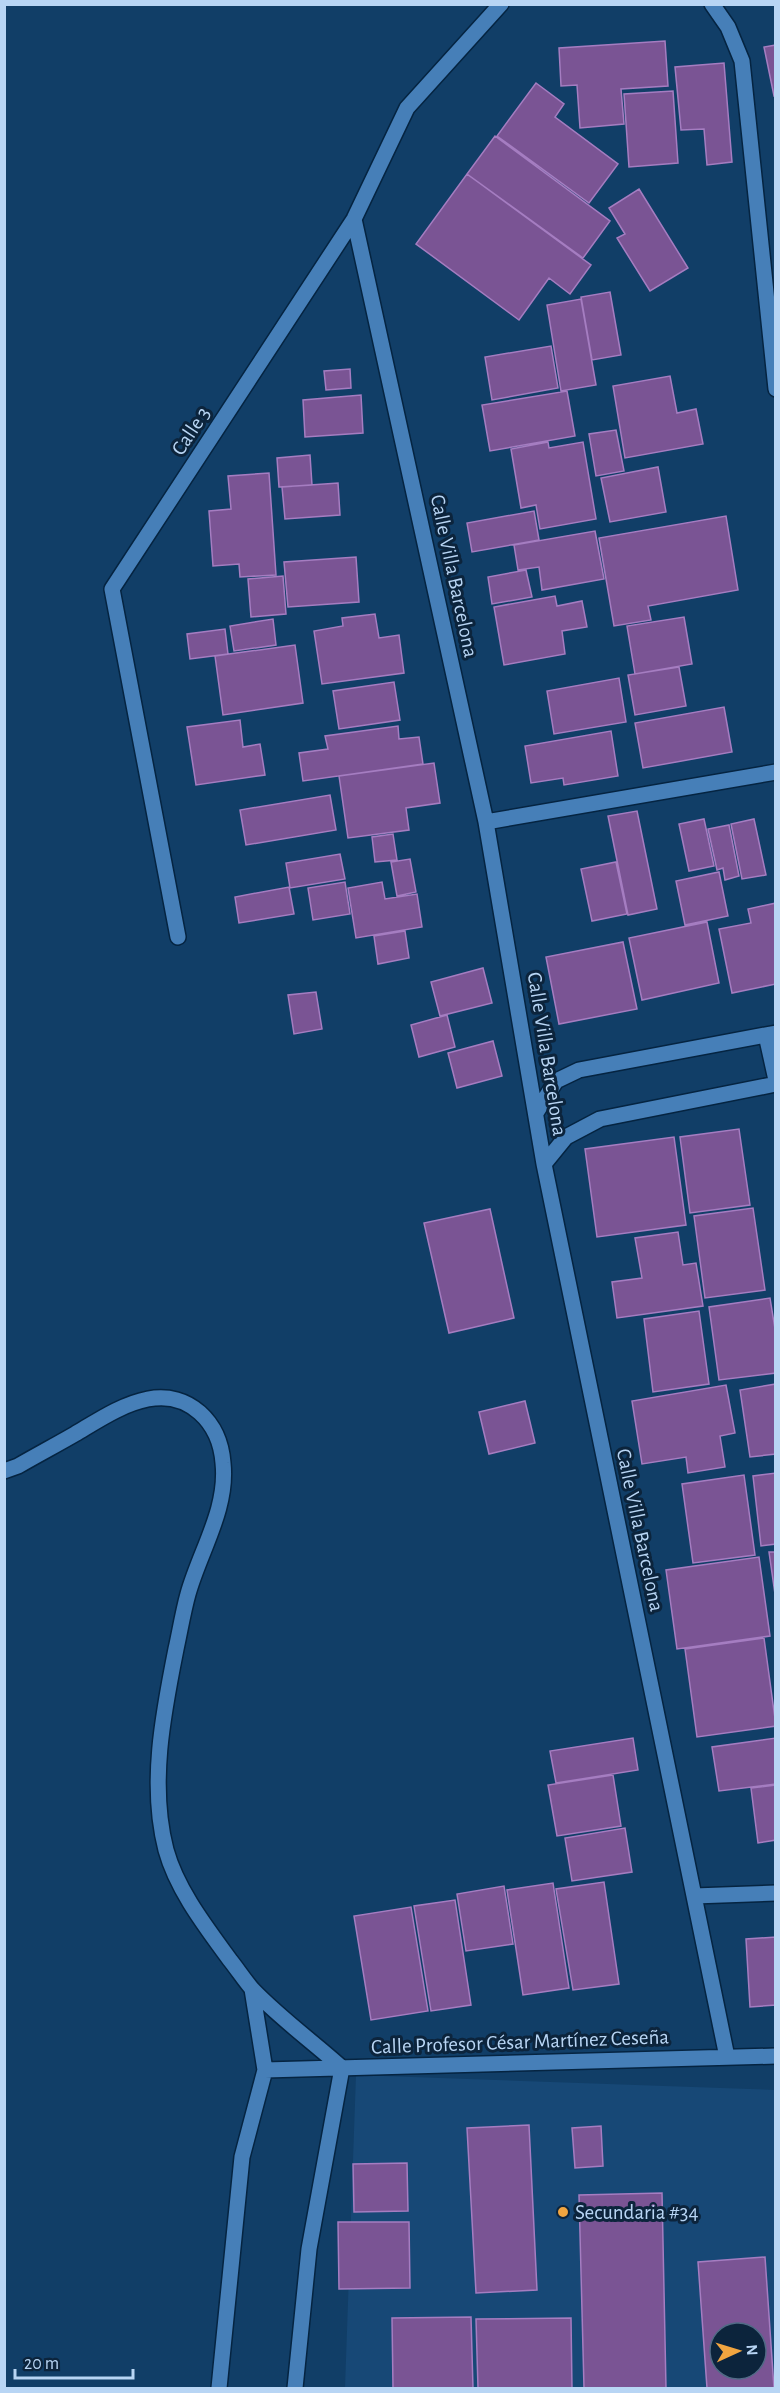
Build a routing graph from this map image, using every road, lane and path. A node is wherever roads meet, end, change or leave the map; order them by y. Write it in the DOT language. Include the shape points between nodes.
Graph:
graph roads {
  1 [pos="501,4"];
  2 [pos="712,4"];
  3 [pos="354,219"];
  4 [pos="776,389"];
  5 [pos="776,772"];
  6 [pos="486,822"];
  7 [pos="178,937"];
  8 [pos="771,1034"];
  9 [pos="776,1082"];
  10 [pos="536,1113"];
  11 [pos="544,1164"];
  12 [pos="4,1471"];
  13 [pos="776,1893"];
  14 [pos="694,1896"];
  15 [pos="252,1989"];
  16 [pos="776,2056"];
  17 [pos="727,2057"];
  18 [pos="342,2068"];
  19 [pos="265,2070"];
  20 [pos="219,2388"];
  21 [pos="295,2388"];
  1 -- 3 [label="street, Calle 3" via="407,108"];
  2 -- 4 [label="street" via="728,27 741,61"];
  3 -- 6 [label="street, Calle Villa Barcelona"];
  3 -- 7 [label="street, Calle 3" via="112,590"];
  5 -- 6 [label="street"];
  6 -- 10 [label="street, Calle Villa Barcelona"];
  8 -- 9 [label="street"];
  8 -- 10 [label="street" via="579,1070 556,1081"];
  9 -- 11 [label="street" via="600,1119 566,1137"];
  10 -- 11 [label="street, Calle Villa Barcelona"];
  11 -- 14 [label="street, Calle Villa Barcelona"];
  12 -- 15 [label="street" via="147,1399 172,1398 192,1405 209,1421 218,1437 223,1462 222,1494 188,1594 171,1676 159,1750 159,1812 167,1852 184,1891"];
  13 -- 14 [label="street"];
  14 -- 17 [label="street, Calle Villa Barcelona"];
  15 -- 18 [label="street"];
  15 -- 19 [label="street"];
  16 -- 17 [label="street, Calle Profesor César Martínez Ceseña"];
  17 -- 18 [label="street, Calle Profesor César Martínez Ceseña"];
  18 -- 19 [label="street, Calle Profesor César Martínez Ceseña"];
  18 -- 21 [label="street" via="309,2249"];
  19 -- 20 [label="street" via="242,2157"];
}
